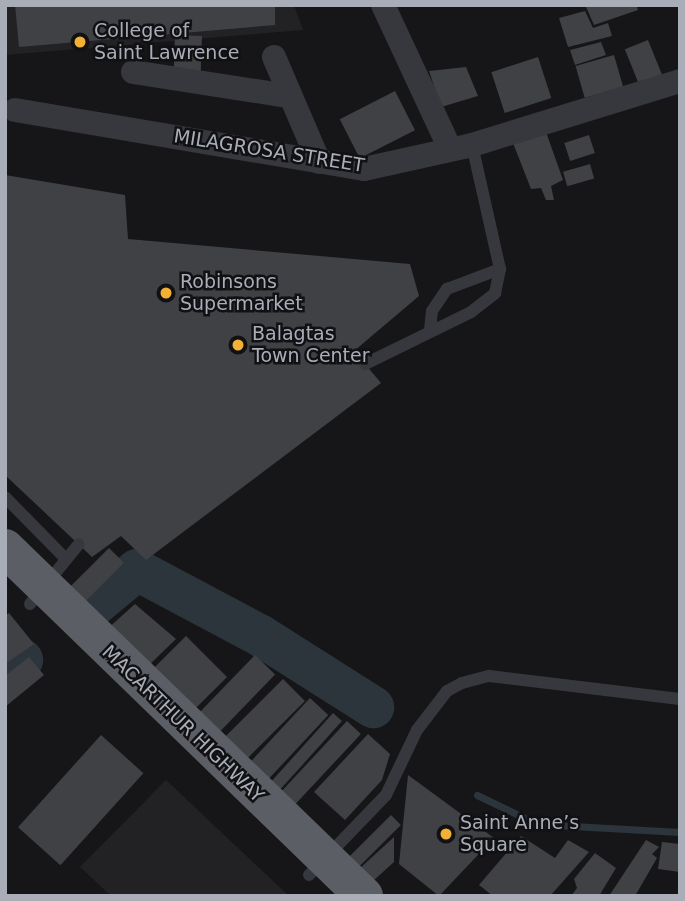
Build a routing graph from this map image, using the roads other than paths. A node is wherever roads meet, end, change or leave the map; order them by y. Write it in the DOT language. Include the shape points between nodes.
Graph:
graph roads {
  1 [pos="383,5"];
  2 [pos="274,57"];
  3 [pos="133,72"];
  4 [pos="680,80"];
  5 [pos="288,96"];
  6 [pos="15,110"];
  7 [pos="461,147"];
  8 [pos="319,162"];
  9 [pos="500,269"];
  10 [pos="430,330"];
  11 [pos="365,364"];
  12 [pos="5,496"];
  13 [pos="79,544"];
  14 [pos="5,548"];
  15 [pos="36,582"];
  16 [pos="680,699"];
  17 [pos="321,876"];
  18 [pos="364,896"];
  1 -- 7 [label="street"];
  2 -- 5 [label="street"];
  3 -- 5 [label="street"];
  4 -- 7 [label="street, MILAGROSA STREET"];
  5 -- 8 [label="street"];
  6 -- 8 [label="street, MILAGROSA STREET"];
  7 -- 8 [label="street, MILAGROSA STREET" via="364,169"];
  7 -- 9 [label="lane"];
  9 -- 10 [label="lane" via="495,293 485,303"];
  9 -- 10 [label="lane" via="447,289 432,310"];
  10 -- 11 [label="lane"];
  12 -- 15 [label="lane"];
  13 -- 15 [label="lane"];
  14 -- 15 [label="highway, MACARTHUR HIGHWAY"];
  15 -- 17 [label="highway, MACARTHUR HIGHWAY" via="74,633"];
  16 -- 17 [label="lane" via="632,697 489,676 447,691 417,730 386,795"];
  17 -- 18 [label="highway, MACARTHUR HIGHWAY"];
}
